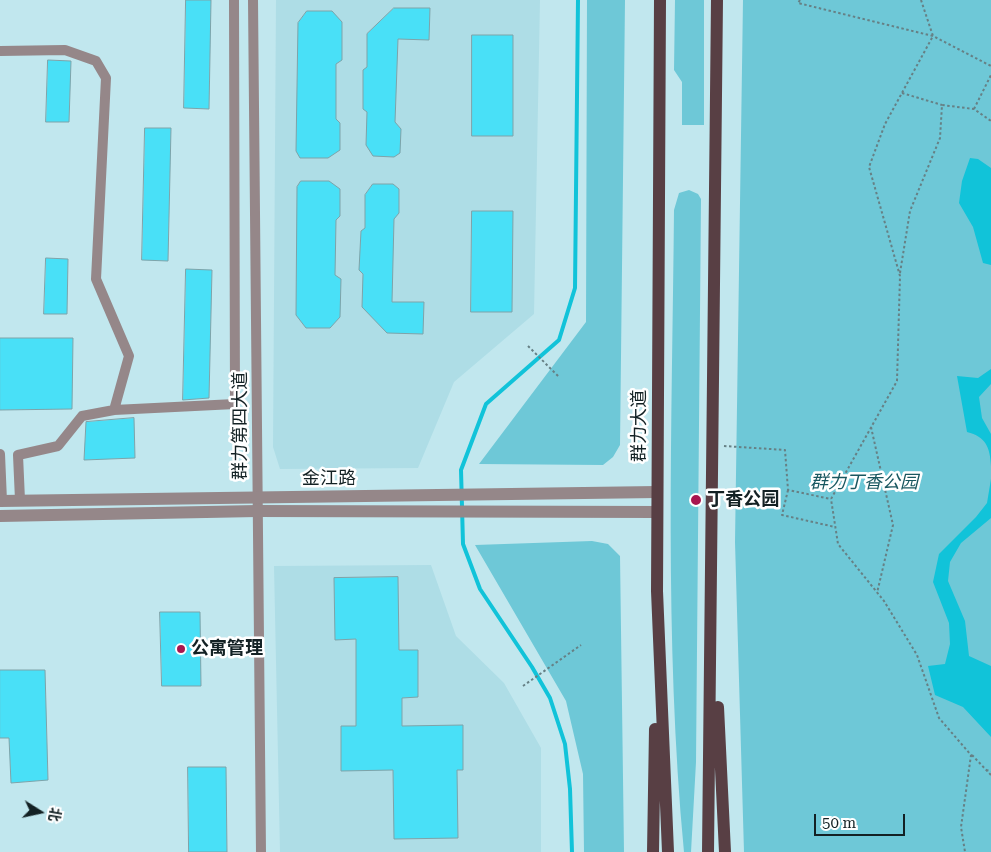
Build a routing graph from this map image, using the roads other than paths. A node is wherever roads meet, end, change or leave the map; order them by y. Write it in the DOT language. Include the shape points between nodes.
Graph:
graph roads {
  1 [pos="234,0"];
  2 [pos="253,0"];
  3 [pos="660,0"];
  4 [pos="717,0"];
  5 [pos="0,51"];
  6 [pos="114,410"];
  7 [pos="0,454"];
  8 [pos="657,492"];
  9 [pos="257,497"];
  10 [pos="20,500"];
  11 [pos="1,501"];
  12 [pos="257,511"];
  13 [pos="657,512"];
  14 [pos="0,516"];
  15 [pos="713,581"];
  16 [pos="657,591"];
  17 [pos="260,852"];
  18 [pos="653,852"];
  19 [pos="668,852"];
  20 [pos="708,852"];
  21 [pos="725,852"];
  1 -- 6 [label="street" via="235,404"];
  2 -- 9 [label="street, 群力第四大道"];
  3 -- 8 [label="main road, 群力大道"];
  4 -- 15 [label="main road"];
  5 -- 6 [label="street" via="65,50 96,61 106,78 96,279 129,356"];
  6 -- 10 [label="street" via="82,416 58,446 18,455"];
  7 -- 11 [label="street"];
  8 -- 9 [label="street, 金江路"];
  8 -- 13 [label="main road, 群力大道"];
  9 -- 10 [label="street, 金江路"];
  9 -- 12 [label="street, 群力第四大道"];
  10 -- 11 [label="street, 金江路"];
  12 -- 13 [label="street, 金江路"];
  12 -- 14 [label="street, 金江路"];
  12 -- 17 [label="street, 群力第四大道"];
  13 -- 16 [label="main road, 群力大道"];
  15 -- 20 [label="main road"];
  15 -- 21 [label="main road"];
  16 -- 18 [label="main road"];
  16 -- 19 [label="main road, 群力大道"];
}
